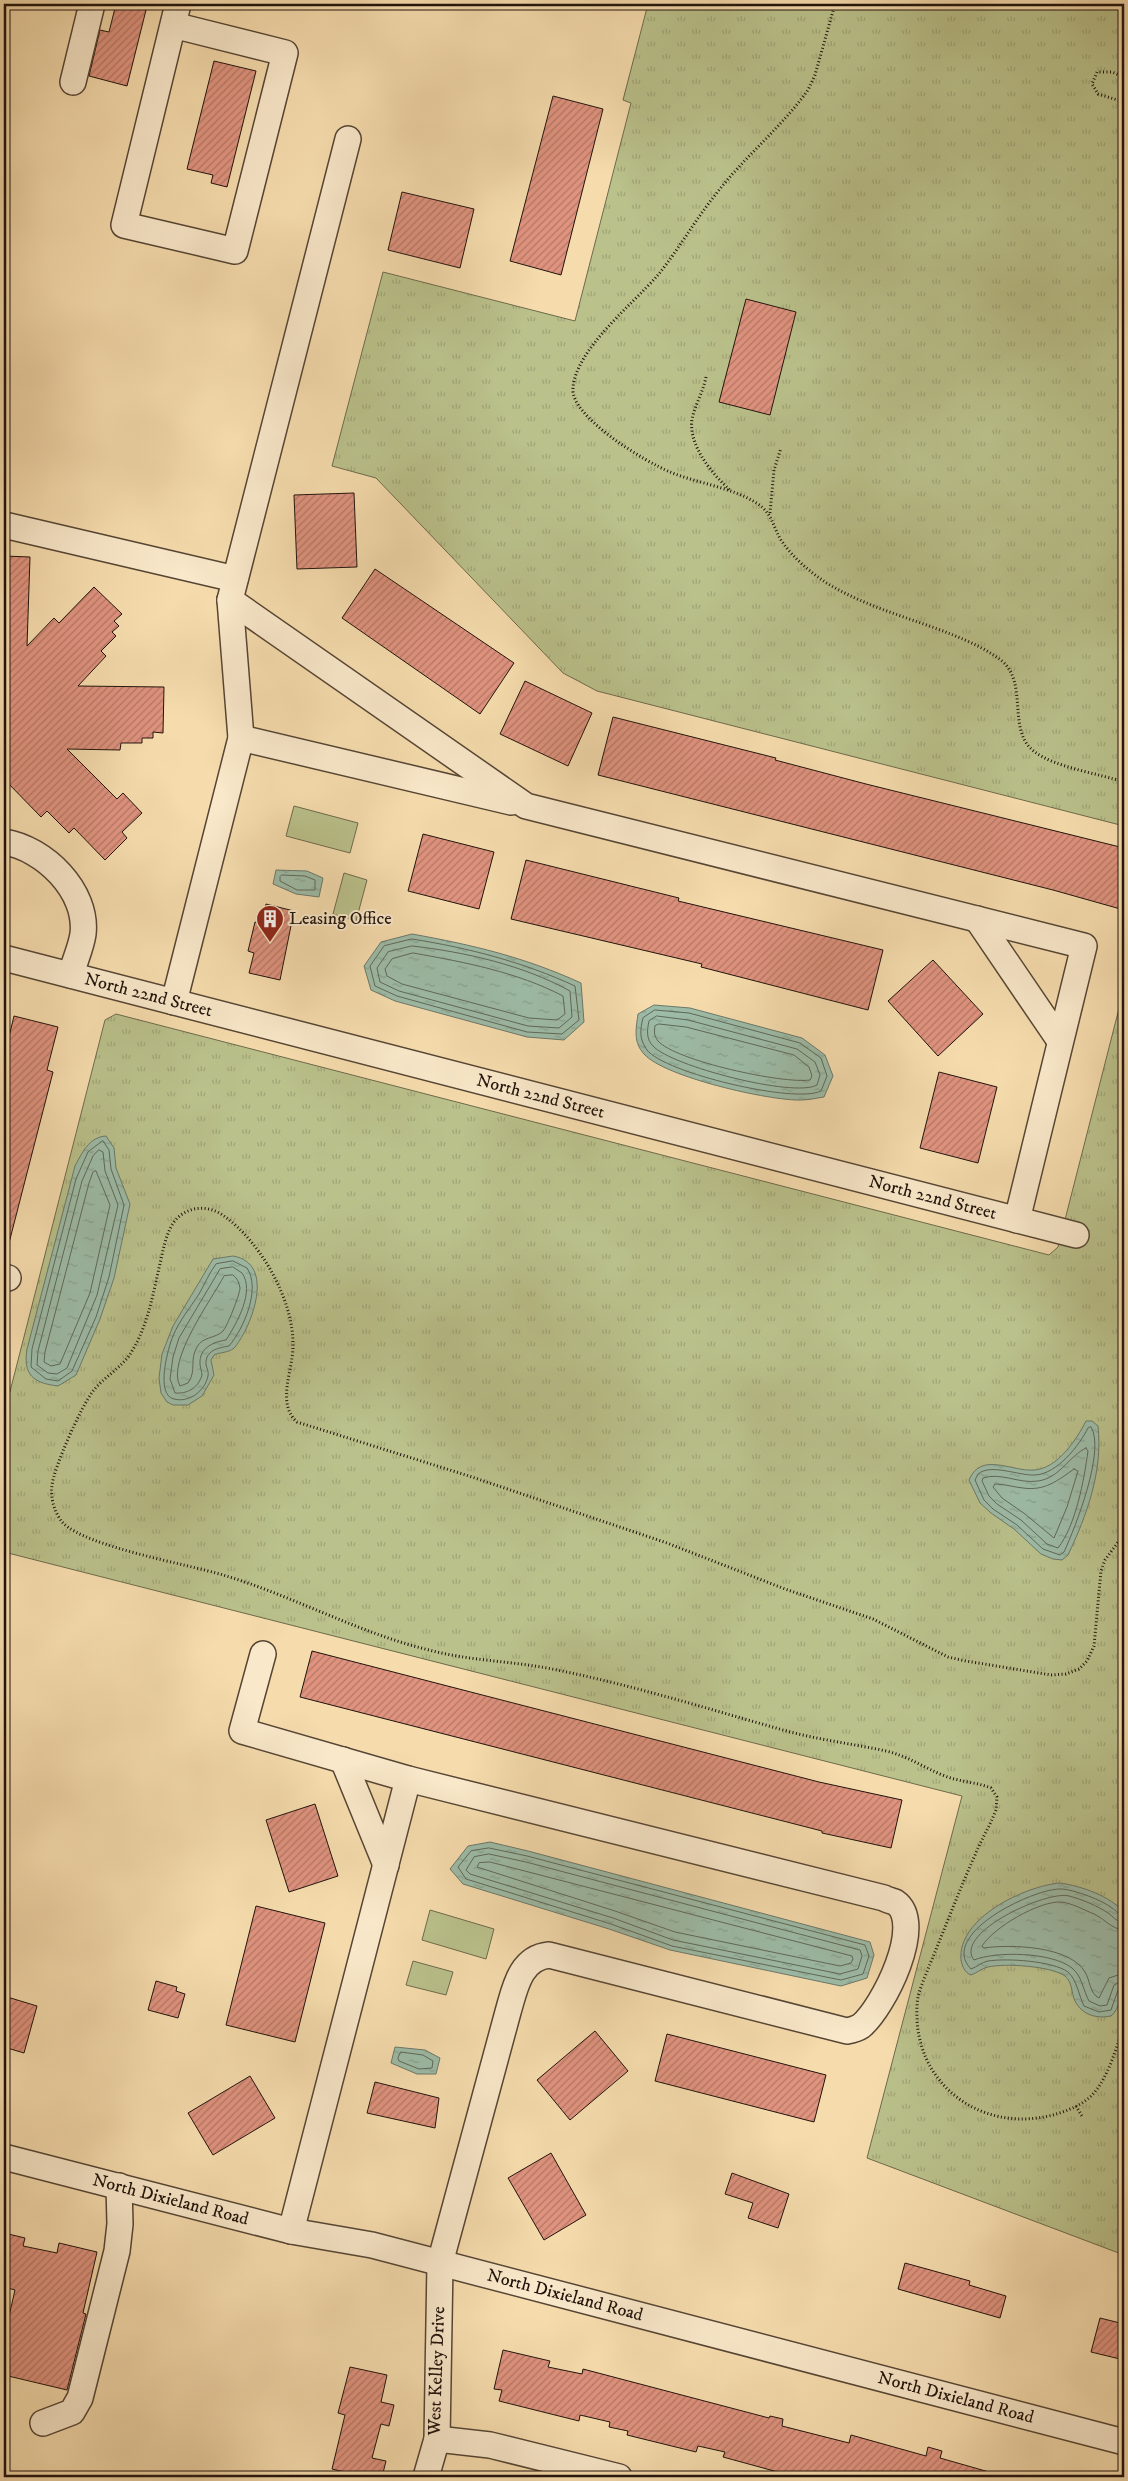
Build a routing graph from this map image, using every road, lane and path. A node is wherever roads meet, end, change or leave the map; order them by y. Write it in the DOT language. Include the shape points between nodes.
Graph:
graph roads {
  1 [pos="92,4"];
  2 [pos="835,4"];
  3 [pos="175,15"];
  4 [pos="1124,77"];
  5 [pos="73,82"];
  6 [pos="1124,102"];
  7 [pos="348,139"];
  8 [pos="706,377"];
  9 [pos="781,448"];
  10 [pos="732,491"];
  11 [pos="770,513"];
  12 [pos="4,526"];
  13 [pos="233,589"];
  14 [pos="241,738"];
  15 [pos="1124,782"];
  16 [pos="526,806"];
  17 [pos="4,842"];
  18 [pos="978,919"];
  19 [pos="4,958"];
  20 [pos="71,975"];
  21 [pos="174,1002"];
  22 [pos="1060,1041"];
  23 [pos="1017,1220"];
  24 [pos="1076,1235"];
  25 [pos="1124,1534"];
  26 [pos="263,1654"];
  27 [pos="343,1760"];
  28 [pos="408,1780"];
  29 [pos="386,1865"];
  30 [pos="1124,2025"];
  31 [pos="1076,2106"];
  32 [pos="1082,2116"];
  33 [pos="4,2157"];
  34 [pos="119,2186"];
  35 [pos="291,2231"];
  36 [pos="440,2263"];
  37 [pos="43,2423"];
  38 [pos="437,2439"];
  39 [pos="1124,2442"];
  40 [pos="426,2477"];
  41 [pos="619,2477"];
  1 -- 5 [label="street"];
  2 -- 10 [label="path" via="808,90 716,193 663,269 596,341 581,362 572,389 586,416 638,454 673,473"];
  3 -- 3 [label="street" via="124,224 235,251 284,53"];
  4 -- 6 [label="path" via="1112,72 1097,72 1092,84 1098,94"];
  7 -- 13 [label="street"];
  8 -- 10 [label="path" via="692,419 694,436 707,464"];
  9 -- 11 [label="path" via="774,470"];
  10 -- 11 [label="path"];
  11 -- 15 [label="path" via="788,550 826,582 861,601 964,640 1003,662 1015,685 1022,734 1036,753"];
  12 -- 13 [label="street"];
  13 -- 14 [label="street"];
  13 -- 16 [label="street"];
  14 -- 16 [label="street"];
  14 -- 21 [label="street"];
  16 -- 18 [label="street"];
  17 -- 20 [label="street" via="15,843 41,858 60,874 80,904 83,933"];
  18 -- 22 [label="street"];
  18 -- 22 [label="street" via="1084,946"];
  19 -- 20 [label="street, North 22nd Street"];
  20 -- 21 [label="street, North 22nd Street"];
  21 -- 23 [label="street, North 22nd Street"];
  22 -- 23 [label="street"];
  23 -- 24 [label="street, North 22nd Street"];
  25 -- 31 [label="path" via="1101,1571 1094,1646 1079,1669 1066,1674 1044,1675 948,1657 873,1619 674,1546 297,1422 286,1403 294,1345 289,1314 280,1289 249,1240 224,1216 206,1208 185,1212 170,1231 133,1350 90,1396 76,1422 52,1486 54,1506 62,1522 90,1538 292,1598 394,1640 445,1654 590,1677 777,1728 909,1758 943,1775 991,1788 997,1797 996,1810 959,1890 919,1995 916,2012 920,2047 928,2066 946,2087 967,2104 986,2113 1007,2119 1030,2119 1057,2114"];
  26 -- 27 [label="street, West Kelley Drive" via="242,1731"];
  27 -- 28 [label="street, West Kelley Drive"];
  27 -- 29 [label="street"];
  28 -- 29 [label="street"];
  28 -- 36 [label="street, West Kelley Drive" via="884,1898 895,1903 902,1912 907,1932 901,1958 888,1989 874,2012 860,2026 847,2031 549,1954 532,1961 519,1975"];
  29 -- 35 [label="street"];
  30 -- 31 [label="path" via="1100,2084 1089,2098"];
  31 -- 32 [label="path"];
  33 -- 34 [label="street, North Dixieland Road"];
  34 -- 35 [label="street, North Dixieland Road"];
  34 -- 37 [label="street" via="117,2251 80,2398 72,2412"];
  35 -- 36 [label="street, North Dixieland Road" via="372,2245"];
  36 -- 38 [label="street, West Kelley Drive"];
  36 -- 39 [label="street, North Dixieland Road"];
  38 -- 40 [label="street, West Kelley Drive"];
  38 -- 41 [label="street" via="490,2445"];
}
